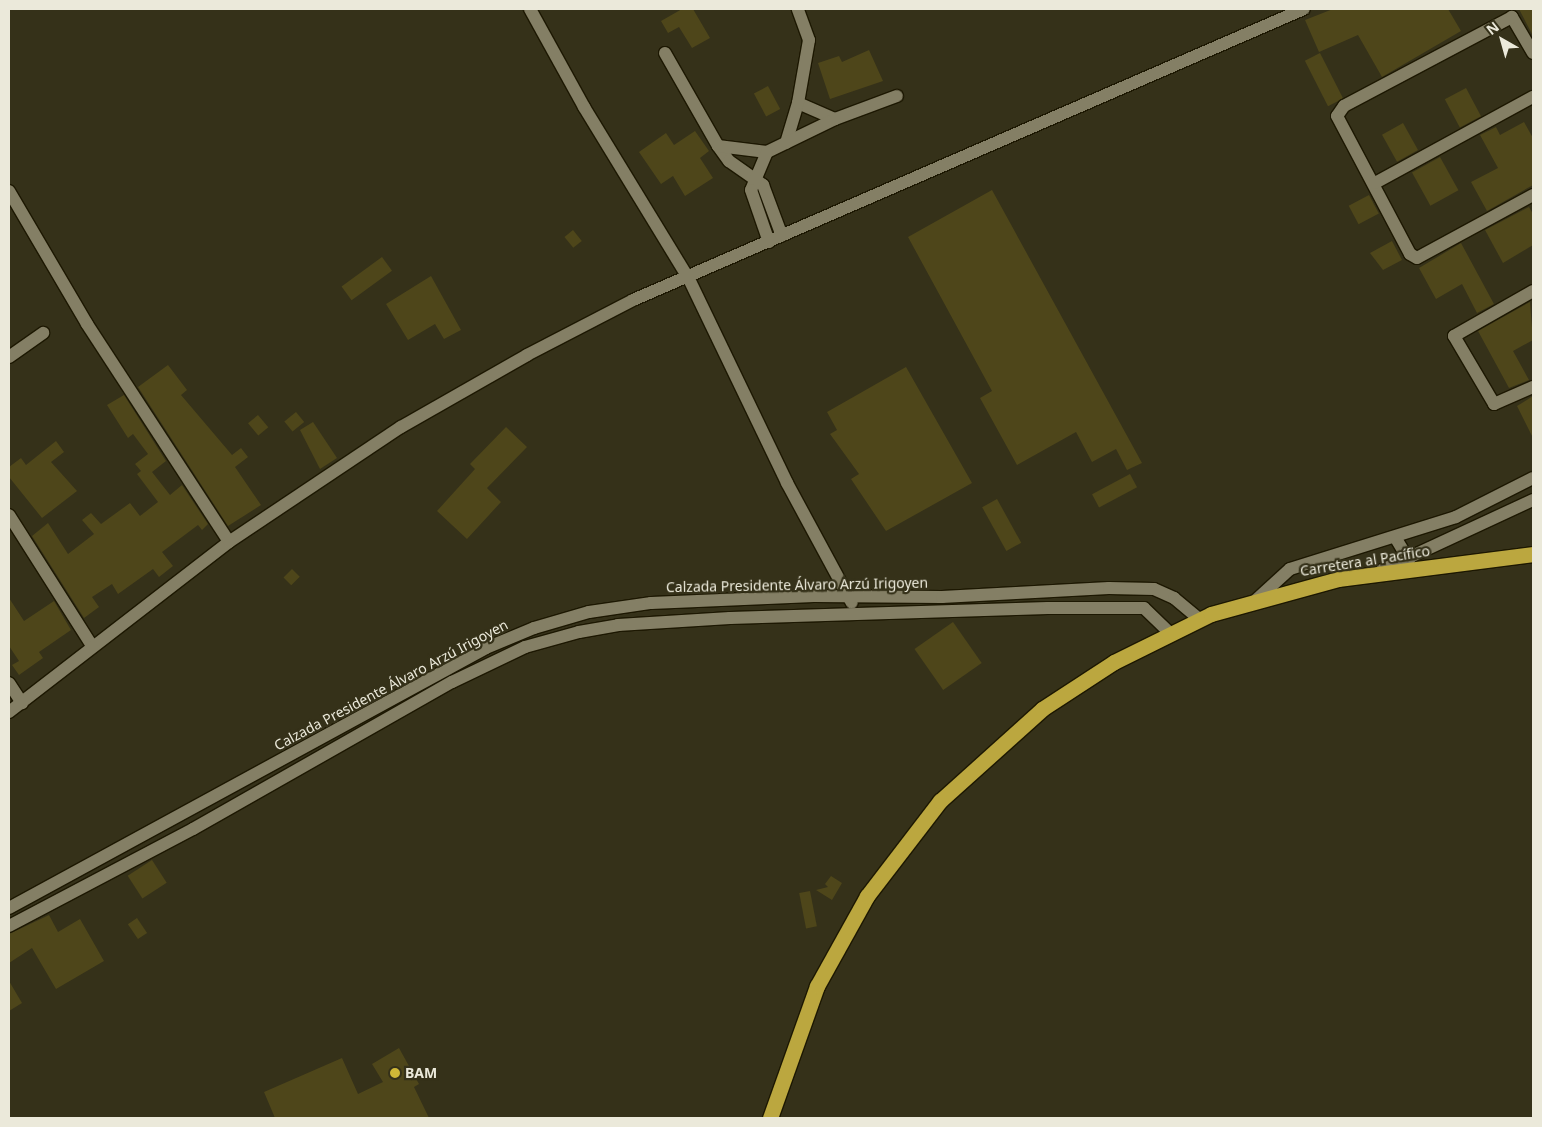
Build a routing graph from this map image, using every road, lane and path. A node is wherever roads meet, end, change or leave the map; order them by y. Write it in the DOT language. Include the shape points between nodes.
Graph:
graph roads {
  1 [pos="530,9"];
  2 [pos="798,9"];
  3 [pos="1304,9"];
  4 [pos="665,53"];
  5 [pos="1533,53"];
  6 [pos="897,96"];
  7 [pos="1533,98"];
  8 [pos="798,103"];
  9 [pos="835,119"];
  10 [pos="786,144"];
  11 [pos="718,146"];
  12 [pos="767,152"];
  13 [pos="754,176"];
  14 [pos="1375,183"];
  15 [pos="9,191"];
  16 [pos="1533,195"];
  17 [pos="782,236"];
  18 [pos="769,242"];
  19 [pos="689,279"];
  20 [pos="1533,290"];
  21 [pos="43,333"];
  22 [pos="9,357"];
  23 [pos="1533,387"];
  24 [pos="1533,478"];
  25 [pos="1533,500"];
  26 [pos="9,515"];
  27 [pos="1395,537"];
  28 [pos="229,542"];
  29 [pos="1533,554"];
  30 [pos="1409,560"];
  31 [pos="1370,574"];
  32 [pos="851,597"];
  33 [pos="1256,600"];
  34 [pos="852,613"];
  35 [pos="1199,620"];
  36 [pos="1170,633"];
  37 [pos="92,646"];
  38 [pos="9,683"];
  39 [pos="22,703"];
  40 [pos="9,712"];
  41 [pos="9,908"];
  42 [pos="9,926"];
  43 [pos="770,1118"];
  1 -- 19 [label="street" via="584,107"];
  2 -- 8 [label="street" via="809,40"];
  3 -- 17 [label="street"];
  4 -- 11 [label="street"];
  5 -- 14 [label="street" via="1512,18 1344,106 1338,116"];
  6 -- 9 [label="street"];
  7 -- 14 [label="street"];
  8 -- 9 [label="street"];
  8 -- 10 [label="street"];
  9 -- 10 [label="street"];
  10 -- 12 [label="street"];
  11 -- 12 [label="street"];
  11 -- 13 [label="street" via="743,173"];
  12 -- 13 [label="street"];
  13 -- 17 [label="street" via="763,185"];
  13 -- 18 [label="street" via="750,190"];
  14 -- 16 [label="street" via="1410,254 1417,258"];
  15 -- 28 [label="street" via="87,324"];
  17 -- 18 [label="street"];
  18 -- 19 [label="street"];
  19 -- 28 [label="street" via="634,300 409,422"];
  19 -- 32 [label="street" via="787,483"];
  20 -- 23 [label="street" via="1454,336 1494,404"];
  21 -- 22 [label="street"];
  24 -- 27 [label="street" via="1456,517"];
  25 -- 30 [label="street"];
  26 -- 37 [label="street"];
  27 -- 30 [label="street"];
  27 -- 33 [label="street" via="1290,569 1268,585"];
  28 -- 37 [label="street"];
  29 -- 31 [label="highway, Carretera al Pacífico"];
  30 -- 31 [label="street"];
  31 -- 33 [label="highway, Carretera al Pacífico"];
  32 -- 34 [label="street"];
  32 -- 35 [label="street, Calzada Presidente Álvaro Arzú Irigoyen" via="1154,589 1174,598"];
  32 -- 41 [label="street, Calzada Presidente Álvaro Arzú Irigoyen" via="652,603 589,612 517,634"];
  33 -- 35 [label="highway, Carretera al Pacífico"];
  34 -- 36 [label="street, Calzada Presidente Álvaro Arzú Irigoyen" via="1144,608"];
  34 -- 42 [label="street, Calzada Presidente Álvaro Arzú Irigoyen" via="618,625 525,646 452,682 193,829"];
  35 -- 36 [label="highway, Carretera al Pacífico"];
  36 -- 43 [label="highway, Carretera al Pacífico" via="1106,666 1042,709 976,764 918,827 867,896 832,955 797,1033"];
  37 -- 39 [label="street"];
  38 -- 39 [label="street"];
  39 -- 40 [label="street"];
}
